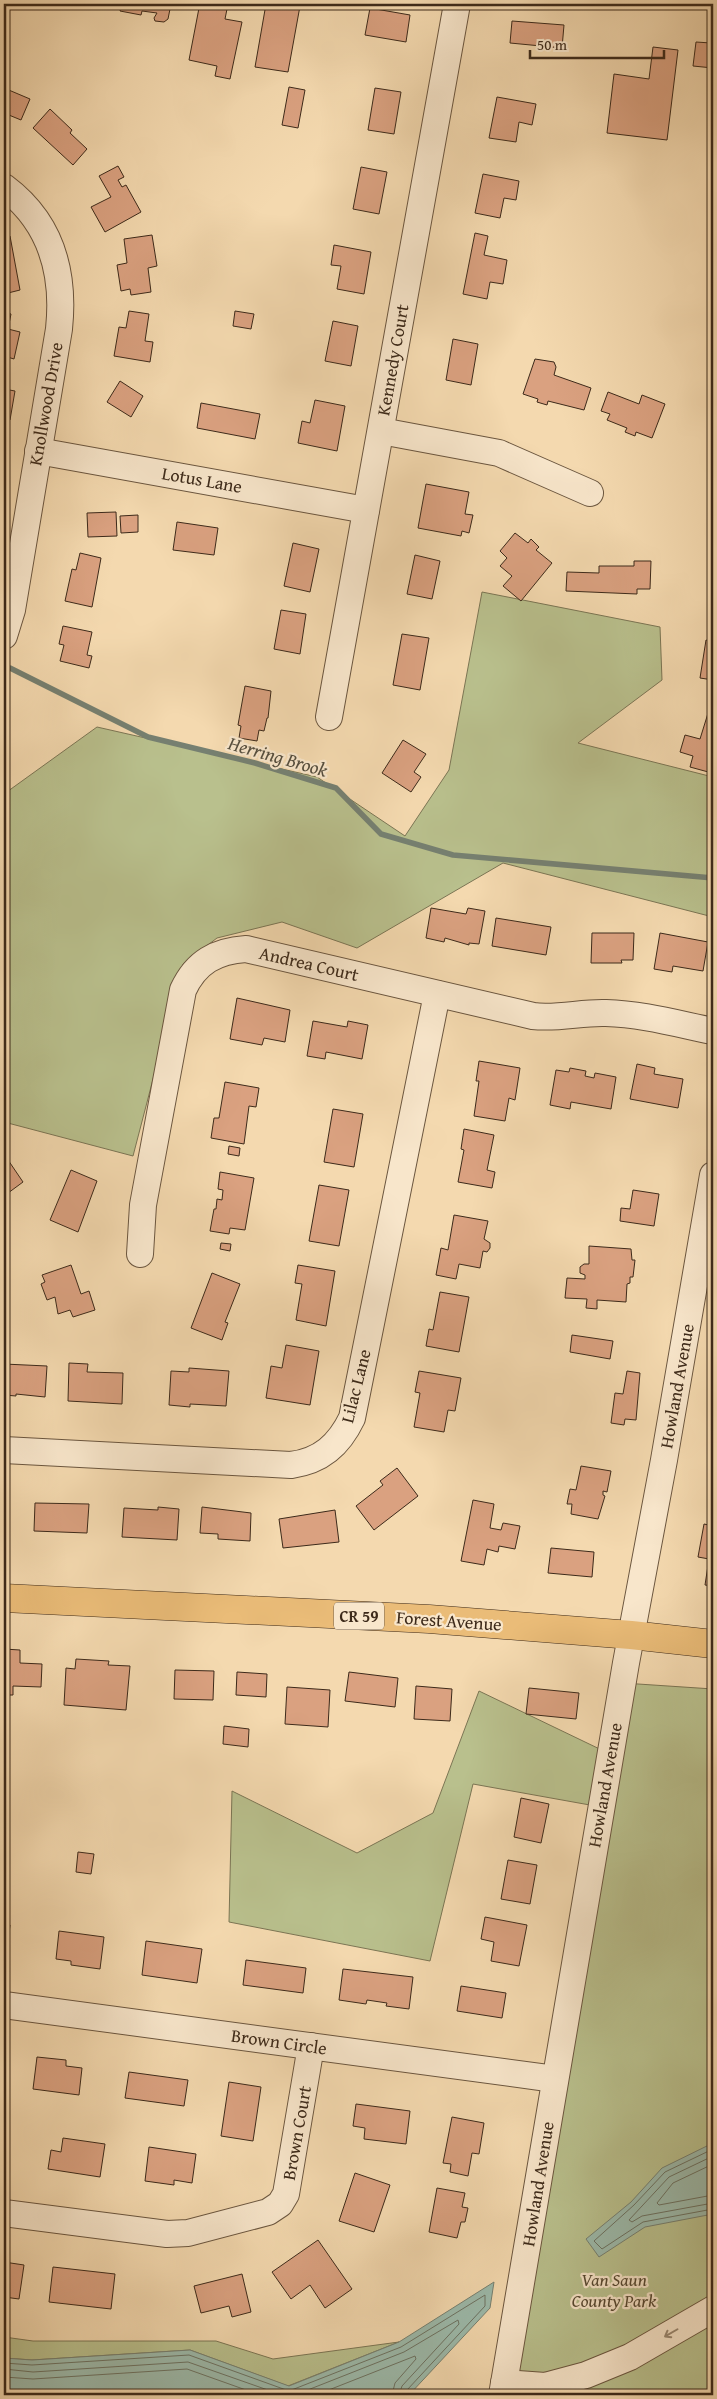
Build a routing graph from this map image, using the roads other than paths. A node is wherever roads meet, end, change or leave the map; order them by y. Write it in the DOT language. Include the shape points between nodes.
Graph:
graph roads {
  1 [pos="457,4"];
  2 [pos="4,187"];
  3 [pos="380,431"];
  4 [pos="38,451"];
  5 [pos="590,493"];
  6 [pos="366,510"];
  7 [pos="4,636"];
  8 [pos="329,717"];
  9 [pos="437,994"];
  10 [pos="713,1031"];
  11 [pos="713,1175"];
  12 [pos="140,1254"];
  13 [pos="4,1450"];
  14 [pos="4,1598"];
  15 [pos="631,1635"];
  16 [pos="713,1644"];
  17 [pos="4,2005"];
  18 [pos="311,2046"];
  19 [pos="555,2079"];
  20 [pos="4,2213"];
  21 [pos="713,2309"];
  22 [pos="503,2389"];
  1 -- 3 [label="street, Kennedy Court"];
  2 -- 4 [label="street, Knollwood Drive" via="31,214 44,233 60,278 59,329"];
  3 -- 5 [label="street" via="499,453"];
  3 -- 6 [label="street, Kennedy Court"];
  4 -- 6 [label="street, Lotus Lane"];
  4 -- 7 [label="street, Knollwood Drive" via="12,610"];
  6 -- 8 [label="street, Kennedy Court"];
  9 -- 10 [label="street, Andrea Court" via="533,1016 555,1018 618,1014"];
  9 -- 12 [label="street, Andrea Court" via="246,949 229,950 200,965 189,976 183,990 143,1204"];
  9 -- 13 [label="street, Lilac Lane" via="352,1418 334,1447 319,1457 291,1465"];
  11 -- 15 [label="street, Howland Avenue"];
  14 -- 15 [label="main road, Forest Avenue / CR 59" via="429,1619"];
  15 -- 16 [label="main road, Forest Avenue / CR 59"];
  15 -- 19 [label="street, Howland Avenue"];
  17 -- 18 [label="street, Brown Circle"];
  18 -- 19 [label="street, Brown Circle"];
  18 -- 20 [label="street, Brown Court" via="286,2194 280,2204 268,2212 188,2233 167,2234"];
  19 -- 22 [label="street, Howland Avenue"];
  21 -- 22 [label="street, one-way" via="630,2357 586,2375 545,2386"];
}
